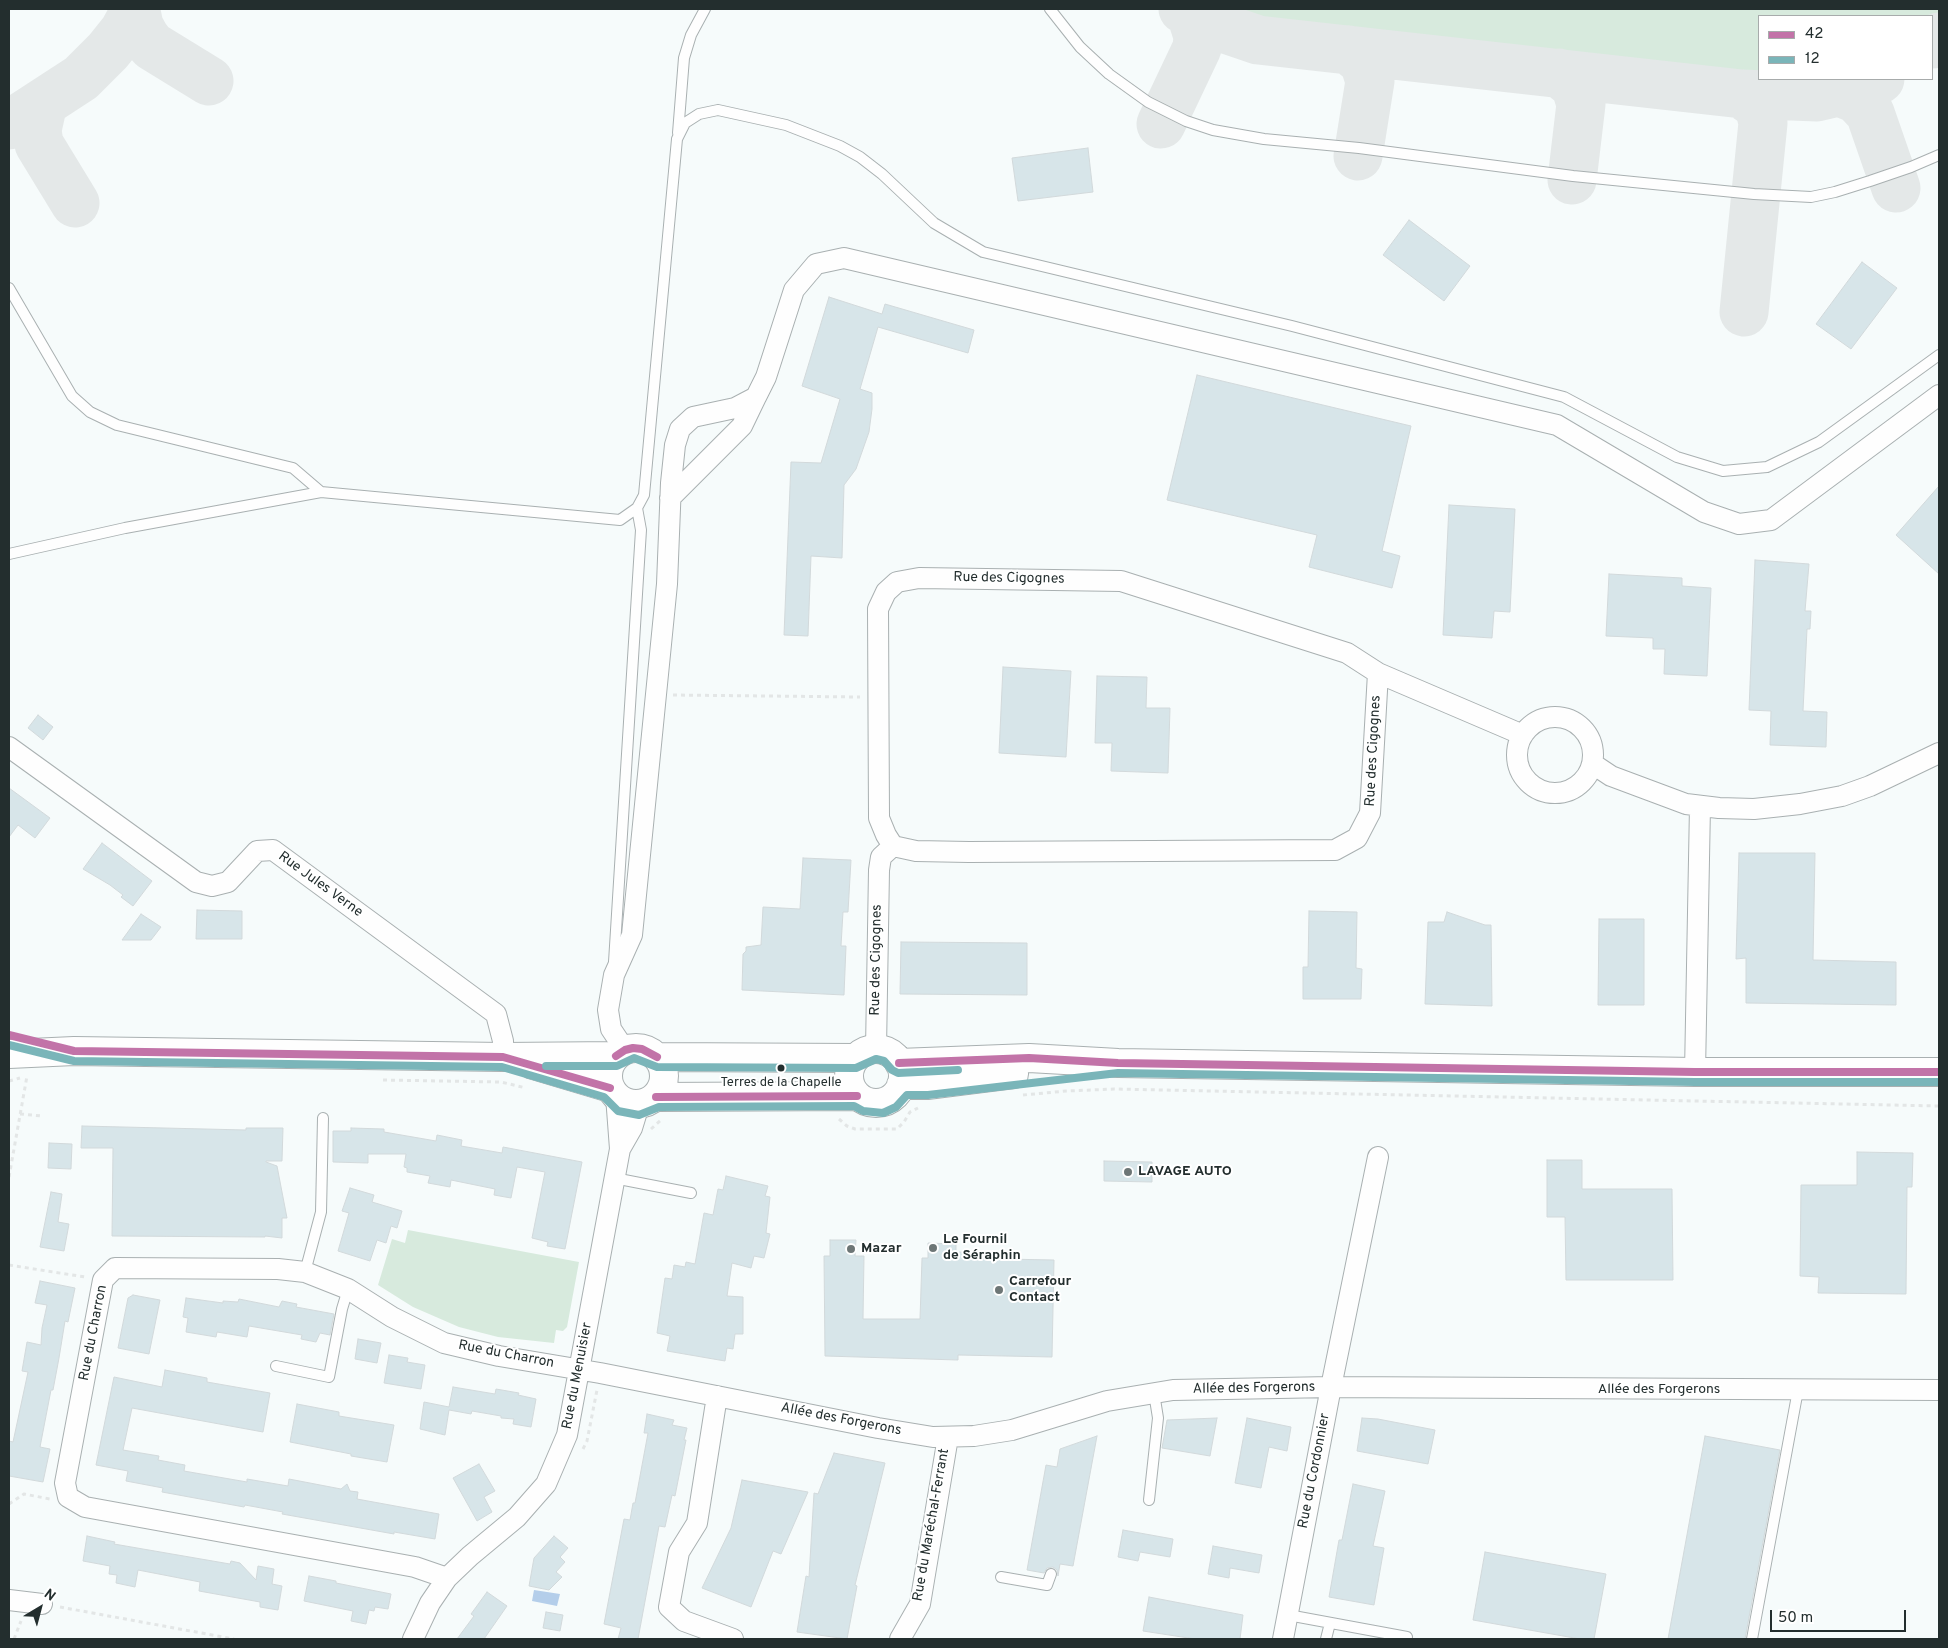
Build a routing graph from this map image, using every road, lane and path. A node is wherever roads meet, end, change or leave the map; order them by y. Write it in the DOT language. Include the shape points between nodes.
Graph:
graph roads {
  1 [pos="705,9"];
  2 [pos="1050,9"];
  3 [pos="677,139"];
  4 [pos="1939,155"];
  5 [pos="9,288"];
  6 [pos="1939,355"];
  7 [pos="1939,395"];
  8 [pos="756,397"];
  9 [pos="321,492"];
  10 [pos="670,498"];
  11 [pos="637,508"];
  12 [pos="9,554"];
  13 [pos="1378,673"];
  14 [pos="655,695"];
  15 [pos="879,697"];
  16 [pos="1523,734"];
  17 [pos="9,747"];
  18 [pos="1939,753"];
  19 [pos="1592,764"];
  20 [pos="1700,806"];
  21 [pos="893,846"];
  22 [pos="614,975"];
  23 [pos="9,1035"];
  24 [pos="74,1051"];
  25 [pos="620,1053"];
  26 [pos="9,1054"];
  27 [pos="866,1054"];
  28 [pos="503,1057"];
  29 [pos="657,1057"];
  30 [pos="1695,1072"];
  31 [pos="1939,1072"];
  32 [pos="900,1074"];
  33 [pos="9,1082"];
  34 [pos="630,1096"];
  35 [pos="857,1096"];
  36 [pos="20,1114"];
  37 [pos="42,1116"];
  38 [pos="323,1118"];
  39 [pos="1378,1157"];
  40 [pos="9,1177"];
  41 [pos="614,1178"];
  42 [pos="691,1193"];
  43 [pos="9,1265"];
  44 [pos="305,1272"];
  45 [pos="103,1280"];
  46 [pos="348,1289"];
  47 [pos="276,1366"];
  48 [pos="580,1370"];
  49 [pos="1331,1388"];
  50 [pos="1798,1390"];
  51 [pos="1939,1390"];
  52 [pos="1154,1393"];
  53 [pos="717,1396"];
  54 [pos="948,1437"];
  55 [pos="68,1497"];
  56 [pos="1149,1500"];
  57 [pos="9,1504"];
  58 [pos="1051,1574"];
  59 [pos="1001,1577"];
  60 [pos="446,1578"];
  61 [pos="9,1600"];
  62 [pos="42,1604"];
  63 [pos="1288,1615"];
  64 [pos="1330,1623"];
  65 [pos="1408,1637"];
  66 [pos="234,1639"];
  67 [pos="413,1639"];
  68 [pos="733,1639"];
  69 [pos="900,1639"];
  70 [pos="1284,1639"];
  71 [pos="1326,1639"];
  72 [pos="1752,1639"];
  1 -- 3 [label="lane" via="690,35 684,58"];
  2 -- 4 [label="lane" via="1080,47 1109,74 1148,102 1213,130 1264,139 1573,176 1811,197 1870,181"];
  3 -- 6 [label="lane" via="685,123 698,114 718,110 786,125 860,157 934,223 983,252 1292,326 1564,397 1677,457 1723,472 1767,467 1818,442"];
  3 -- 11 [label="lane" via="644,495"];
  5 -- 9 [label="lane" via="72,396 90,412 117,425 293,468"];
  7 -- 8 [label="street" via="1771,520 1739,524 1704,512 1557,425 844,258 816,264 794,290 766,377"];
  8 -- 10 [label="street" via="742,426"];
  8 -- 10 [label="street" via="735,408 693,417 680,429 675,446"];
  9 -- 11 [label="lane" via="620,520"];
  9 -- 12 [label="lane" via="125,528"];
  10 -- 14 [label="street" via="667,584"];
  11 -- 22 [label="lane" via="641,530"];
  13 -- 15 [label="street, Rue des Cigognes" via="1347,653 1121,581 919,578 897,582 886,592 878,609"];
  13 -- 16 [label="street, Rue des Cigognes"];
  13 -- 21 [label="street, Rue des Cigognes" via="1370,813 1357,838 1335,850 969,852 916,851"];
  14 -- 15 [label="path"];
  14 -- 22 [label="street" via="632,935"];
  15 -- 21 [label="street, Rue des Cigognes" via="879,818"];
  16 -- 19 [label="street" via="1543,719 1568,719 1580,725 1587,734 1593,748"];
  16 -- 19 [label="street" via="1517,760 1521,772 1539,790 1566,792 1587,777"];
  17 -- 28 [label="street, Rue Jules Verne" via="196,882 212,886 228,882 257,851 273,850 496,1014"];
  18 -- 20 [label="street" via="1842,796 1754,809"];
  19 -- 20 [label="street" via="1611,776 1658,795"];
  20 -- 30 [label="street"];
  21 -- 27 [label="street, Rue des Cigognes" via="881,857 879,870"];
  22 -- 25 [label="street" via="608,1010"];
  23 -- 24 [label="main road"];
  24 -- 26 [label="main road"];
  24 -- 28 [label="main road"];
  25 -- 28 [label="main road"];
  25 -- 29 [label="main road" via="642,1048"];
  25 -- 34 [label="main road" via="608,1071"];
  27 -- 29 [label="main road"];
  27 -- 32 [label="main road" via="889,1052"];
  27 -- 35 [label="main road" via="849,1073 849,1082"];
  28 -- 34 [label="main road"];
  29 -- 34 [label="main road" via="664,1073 661,1090"];
  30 -- 31 [label="main road"];
  30 -- 32 [label="main road" via="1118,1063 927,1085"];
  32 -- 35 [label="main road" via="897,1093 890,1099 865,1101"];
  33 -- 36 [label="path" via="27,1075"];
  34 -- 35 [label="main road"];
  34 -- 41 [label="street, Rue du Menuisier"];
  36 -- 37 [label="path"];
  36 -- 40 [label="path"];
  38 -- 44 [label="lane" via="321,1212"];
  39 -- 49 [label="street, Rue du Cordonnier"];
  41 -- 42 [label="lane"];
  41 -- 48 [label="street, Rue du Menuisier"];
  43 -- 45 [label="path"];
  44 -- 45 [label="street, Rue du Charron" via="115,1268"];
  44 -- 46 [label="street, Rue du Charron"];
  45 -- 55 [label="street, Rue du Charron" via="65,1483"];
  46 -- 47 [label="lane" via="328,1377"];
  46 -- 48 [label="street, Rue du Charron" via="444,1343"];
  48 -- 53 [label="street, Allée des Forgerons"];
  48 -- 60 [label="street, Rue du Menuisier" via="568,1435 546,1484 517,1517"];
  49 -- 50 [label="street, Allée des Forgerons"];
  49 -- 52 [label="street, Allée des Forgerons"];
  49 -- 63 [label="street, Rue du Cordonnier"];
  50 -- 51 [label="street, Allée des Forgerons"];
  50 -- 72 [label="lane"];
  52 -- 54 [label="street, Allée des Forgerons" via="1107,1401 1012,1430"];
  52 -- 56 [label="lane" via="1158,1418"];
  53 -- 54 [label="street, Allée des Forgerons" via="878,1428"];
  53 -- 68 [label="street" via="697,1523 679,1552 669,1607 684,1621"];
  54 -- 69 [label="street, Rue du Maréchal-Ferrant" via="920,1604"];
  55 -- 57 [label="path" via="48,1500 24,1494"];
  55 -- 60 [label="street" via="84,1507 415,1568"];
  58 -- 59 [label="lane" via="1047,1585"];
  60 -- 67 [label="street, Rue du Menuisier"];
  61 -- 62 [label="street"];
  62 -- 66 [label="path"];
  63 -- 64 [label="lane"];
  63 -- 70 [label="street, Rue du Cordonnier"];
  64 -- 65 [label="lane"];
  64 -- 71 [label="lane"];
}
